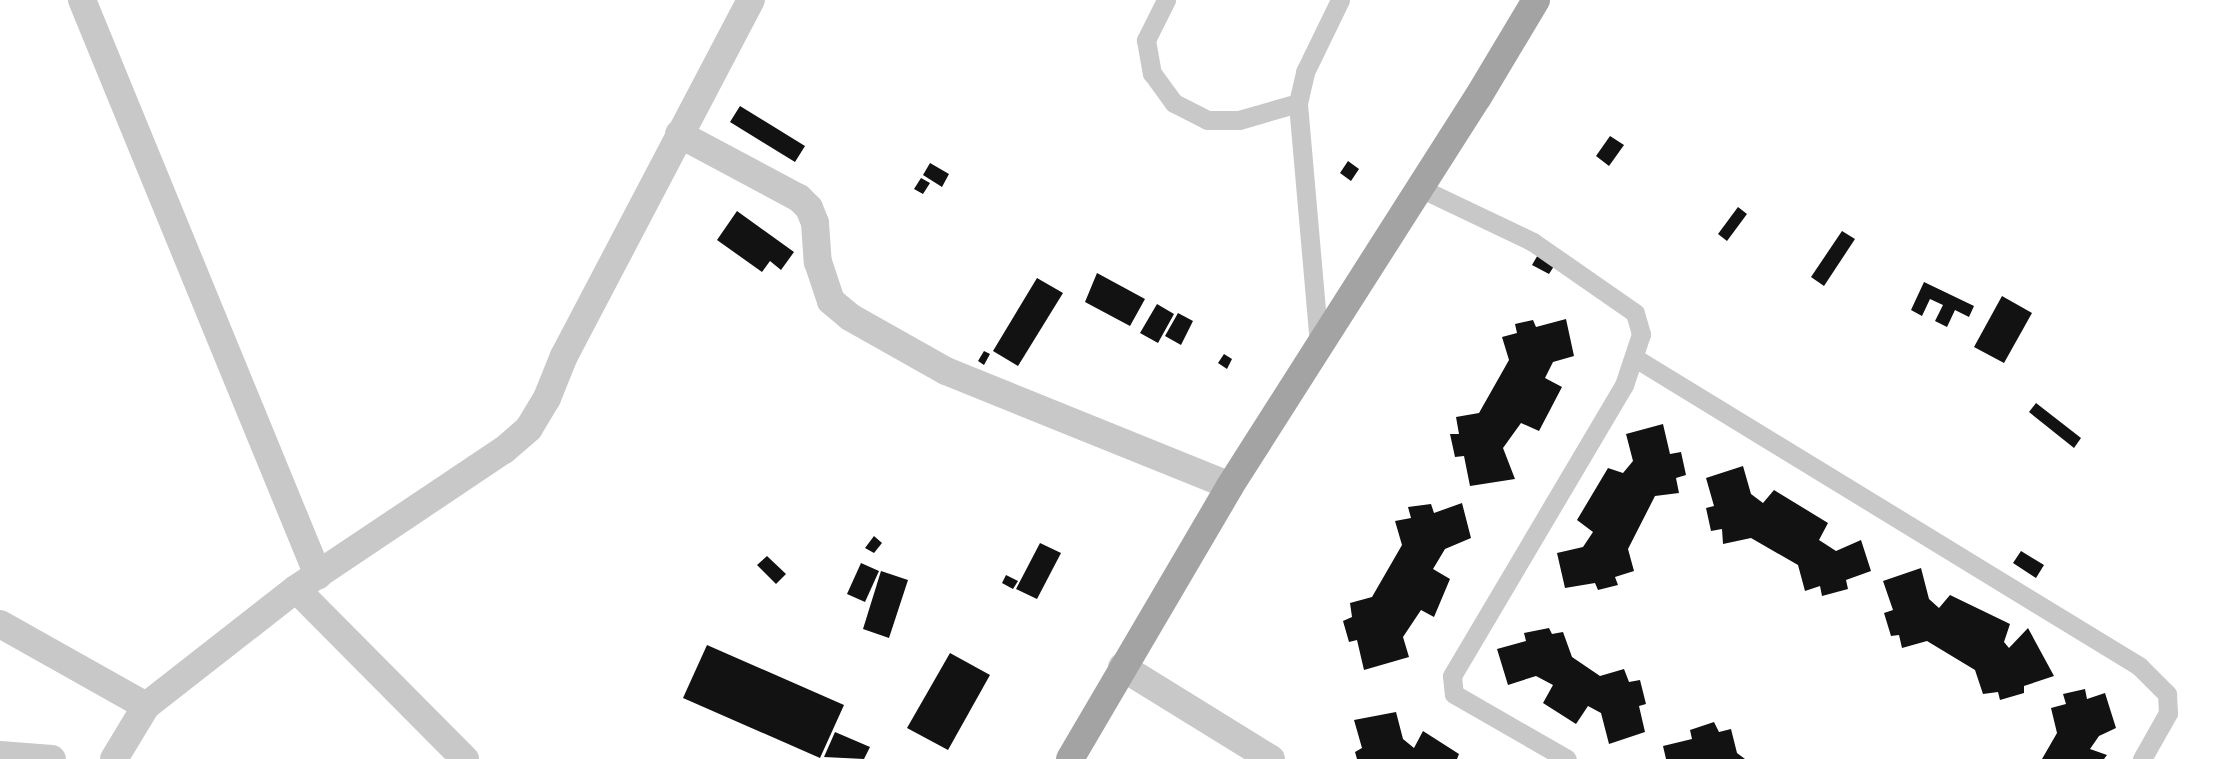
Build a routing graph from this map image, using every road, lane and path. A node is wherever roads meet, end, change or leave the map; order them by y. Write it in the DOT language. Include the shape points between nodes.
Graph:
graph roads {
  1 [pos="82,0"];
  2 [pos="751,0"];
  3 [pos="1166,0"];
  4 [pos="1340,0"];
  5 [pos="1536,0"];
  6 [pos="1298,103"];
  7 [pos="679,134"];
  8 [pos="1420,188"];
  9 [pos="1320,344"];
  10 [pos="1635,358"];
  11 [pos="1230,486"];
  12 [pos="306,582"];
  13 [pos="0,624"];
  14 [pos="1122,667"];
  15 [pos="146,706"];
  16 [pos="0,755"];
  17 [pos="52,759"];
  18 [pos="114,759"];
  19 [pos="465,759"];
  20 [pos="1070,759"];
  21 [pos="1270,759"];
  22 [pos="1567,759"];
  23 [pos="2142,759"];
  1 -- 12 [label="street"];
  2 -- 7 [label="street"];
  3 -- 6 [label="lane" via="1146,40 1152,73 1174,103 1208,120 1239,120"];
  4 -- 6 [label="lane" via="1305,72"];
  5 -- 8 [label="main road"];
  6 -- 9 [label="lane"];
  7 -- 11 [label="street" via="799,198 809,208 815,223 818,262 831,301 850,317 946,371"];
  7 -- 12 [label="street" via="564,356 547,398 528,428 504,450"];
  8 -- 9 [label="main road"];
  8 -- 10 [label="lane" via="1533,242 1635,313 1642,334"];
  9 -- 11 [label="main road"];
  10 -- 22 [label="lane" via="1624,384 1452,676 1454,694"];
  10 -- 23 [label="lane" via="2139,666 2167,694 2168,713"];
  11 -- 14 [label="main road"];
  12 -- 15 [label="street"];
  12 -- 19 [label="street"];
  13 -- 15 [label="street"];
  14 -- 20 [label="main road"];
  14 -- 21 [label="street"];
  15 -- 18 [label="street"];
  16 -- 17 [label="street"];
}
